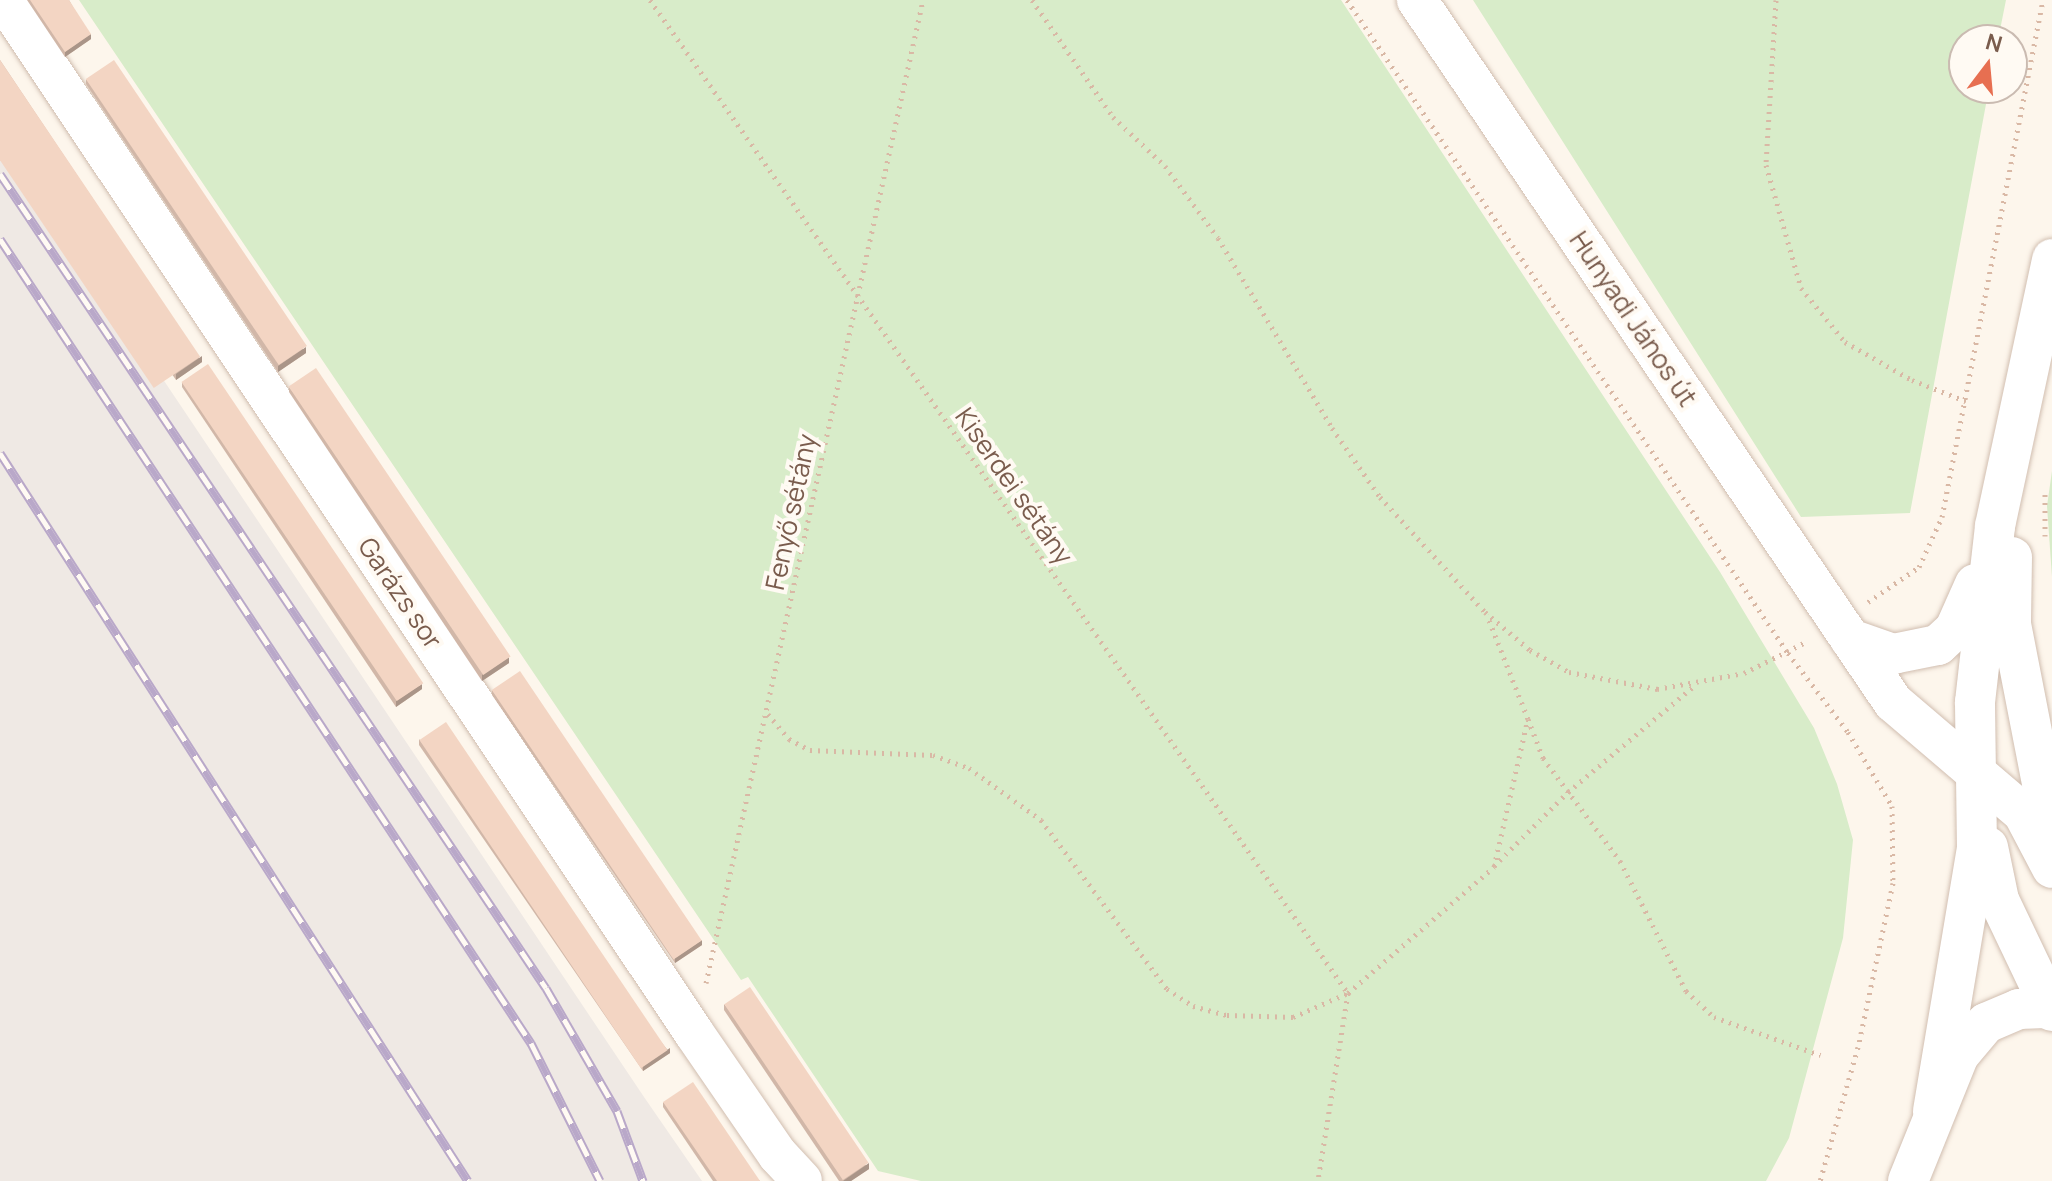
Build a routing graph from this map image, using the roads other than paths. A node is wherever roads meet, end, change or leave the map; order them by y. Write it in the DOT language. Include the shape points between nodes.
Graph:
graph roads {
  1 [pos="4,0"];
  2 [pos="1417,0"];
  3 [pos="2052,259"];
  4 [pos="2020,418"];
  5 [pos="1995,526"];
  6 [pos="1844,630"];
  7 [pos="1972,773"];
  8 [pos="2052,835"];
  9 [pos="2052,868"];
  10 [pos="2051,1009"];
  11 [pos="1933,1111"];
  12 [pos="802,1181"];
  13 [pos="1908,1181"];
  1 -- 12 [label="street, Garázs sor" via="694,1033 778,1155"];
  2 -- 6 [label="street, Hunyadi János út"];
  3 -- 4 [label="street"];
  4 -- 5 [label="street"];
  4 -- 8 [label="street" via="2011,624"];
  5 -- 6 [label="street" via="1968,604 1955,629 1938,645 1893,654"];
  5 -- 7 [label="street" via="1981,631"];
  6 -- 7 [label="street, Hunyadi János út" via="1893,702"];
  7 -- 9 [label="street" via="2023,813"];
  7 -- 10 [label="street" via="1999,900"];
  7 -- 11 [label="street" via="1977,848 1973,888"];
  10 -- 11 [label="street" via="2019,1009 1986,1023 1959,1055"];
  11 -- 13 [label="street"];
}
